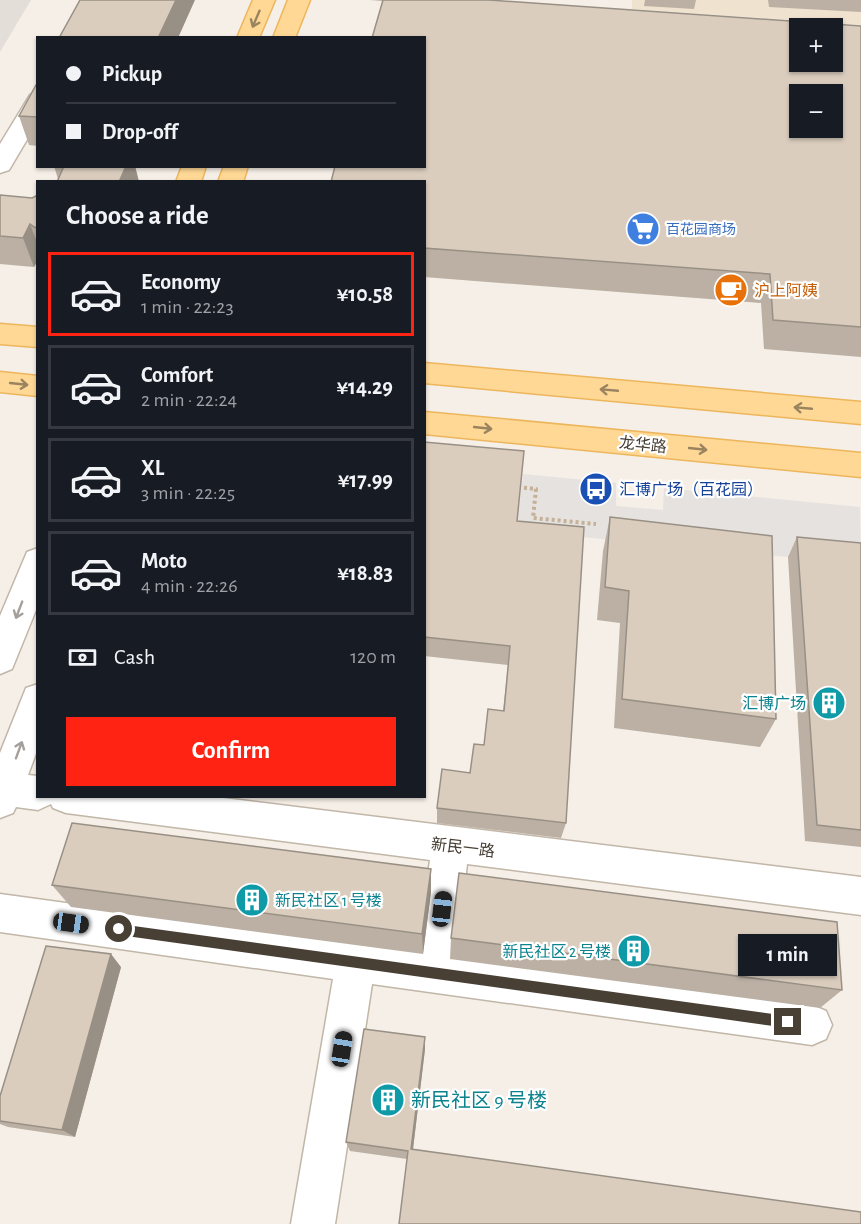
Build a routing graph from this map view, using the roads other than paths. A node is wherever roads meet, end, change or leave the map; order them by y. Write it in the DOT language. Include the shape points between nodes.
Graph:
graph roads {
  1 [pos="264,0"];
  2 [pos="298,0"];
  3 [pos="249,36"];
  4 [pos="285,36"];
  5 [pos="36,105"];
  6 [pos="0,165"];
  7 [pos="0,334"];
  8 [pos="36,337"];
  9 [pos="426,373"];
  10 [pos="0,382"];
  11 [pos="36,386"];
  12 [pos="861,413"];
  13 [pos="426,423"];
  14 [pos="861,465"];
  15 [pos="36,566"];
  16 [pos="0,659"];
  17 [pos="36,707"];
  18 [pos="14,794"];
  19 [pos="82,798"];
  20 [pos="451,845"];
  21 [pos="861,896"];
  22 [pos="0,913"];
  23 [pos="356,962"];
  24 [pos="434,973"];
  25 [pos="812,1025"];
  26 [pos="313,1224"];
  1 -- 3 [label="main road, one-way"];
  2 -- 4 [label="main road"];
  5 -- 6 [label="street"];
  7 -- 8 [label="main road"];
  12 -- 9 [label="main road, one-way"];
  10 -- 11 [label="main road, one-way"];
  13 -- 14 [label="main road, 龙华路, one-way"];
  15 -- 16 [label="street, one-way"];
  18 -- 17 [label="street, one-way"];
  19 -- 20 [label="street, 新民一路"];
  20 -- 21 [label="street, 新民一路"];
  20 -- 24 [label="street"];
  22 -- 23 [label="street"];
  23 -- 24 [label="street"];
  23 -- 26 [label="street"];
  24 -- 25 [label="street"];
}
